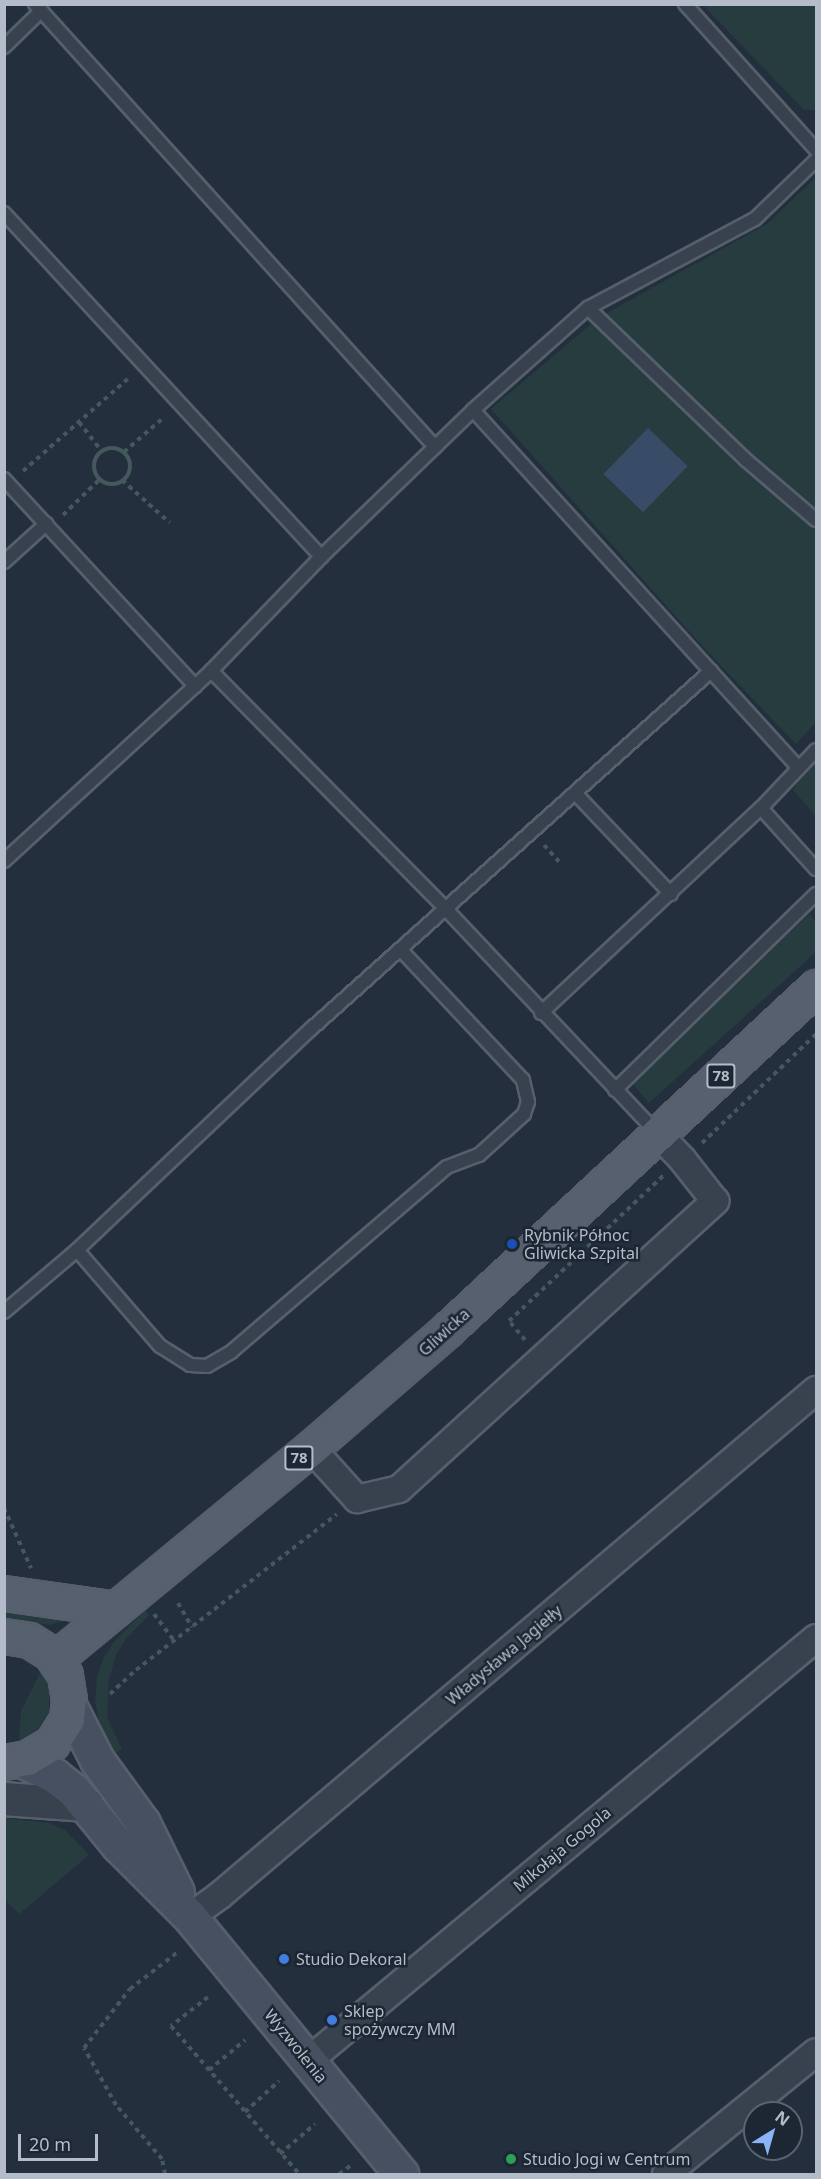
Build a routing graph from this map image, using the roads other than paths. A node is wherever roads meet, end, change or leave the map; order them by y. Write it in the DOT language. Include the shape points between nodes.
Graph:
graph roads {
  1 [pos="685,4"];
  2 [pos="38,8"];
  3 [pos="4,47"];
  4 [pos="816,150"];
  5 [pos="816,160"];
  6 [pos="4,213"];
  7 [pos="588,308"];
  8 [pos="473,410"];
  9 [pos="435,447"];
  10 [pos="7,481"];
  11 [pos="816,520"];
  12 [pos="48,526"];
  13 [pos="321,557"];
  14 [pos="4,562"];
  15 [pos="211,671"];
  16 [pos="711,671"];
  17 [pos="195,686"];
  18 [pos="816,750"];
  19 [pos="800,768"];
  20 [pos="576,794"];
  21 [pos="761,808"];
  22 [pos="4,861"];
  23 [pos="816,868"];
  24 [pos="671,894"];
  25 [pos="816,894"];
  26 [pos="447,910"];
  27 [pos="401,950"];
  28 [pos="816,987"];
  29 [pos="542,1013"];
  30 [pos="615,1090"];
  31 [pos="658,1134"];
  32 [pos="77,1250"];
  33 [pos="4,1312"];
  34 [pos="816,1390"];
  35 [pos="311,1448"];
  36 [pos="4,1593"];
  37 [pos="116,1609"];
  38 [pos="4,1636"];
  39 [pos="816,1638"];
  40 [pos="55,1659"];
  41 [pos="69,1705"];
  42 [pos="13,1761"];
  43 [pos="4,1799"];
  44 [pos="87,1806"];
  45 [pos="190,1917"];
  46 [pos="816,2052"];
  47 [pos="308,2061"];
  48 [pos="401,2175"];
  49 [pos="666,2175"];
  1 -- 4 [label="lane"];
  2 -- 3 [label="lane"];
  2 -- 9 [label="lane"];
  5 -- 7 [label="lane" via="754,219"];
  6 -- 13 [label="lane"];
  7 -- 8 [label="lane"];
  7 -- 11 [label="lane" via="746,460"];
  8 -- 9 [label="lane"];
  8 -- 16 [label="lane"];
  9 -- 13 [label="lane"];
  10 -- 12 [label="lane"];
  12 -- 14 [label="lane"];
  12 -- 17 [label="lane"];
  13 -- 15 [label="lane"];
  15 -- 17 [label="lane"];
  15 -- 26 [label="lane"];
  16 -- 19 [label="lane"];
  16 -- 20 [label="lane"];
  17 -- 22 [label="lane"];
  18 -- 19 [label="lane"];
  19 -- 21 [label="lane"];
  20 -- 24 [label="lane"];
  20 -- 26 [label="lane"];
  21 -- 23 [label="lane"];
  21 -- 24 [label="lane"];
  24 -- 29 [label="lane"];
  25 -- 30 [label="lane"];
  26 -- 27 [label="lane"];
  26 -- 29 [label="lane"];
  27 -- 32 [label="lane" via="311,1029"];
  27 -- 32 [label="lane" via="523,1080 528,1102 524,1114 480,1155 447,1167 231,1352 207,1366 189,1365 160,1346"];
  28 -- 31 [label="main road, Gliwicka / 78"];
  29 -- 30 [label="lane"];
  30 -- 31 [label="lane"];
  31 -- 35 [label="main road, Gliwicka / 78" via="462,1316"];
  31 -- 35 [label="street" via="715,1201 399,1489 357,1499"];
  32 -- 33 [label="lane"];
  34 -- 45 [label="street, Władysława Jagiełły"];
  35 -- 37 [label="main road, Gliwicka / 78"];
  36 -- 37 [label="main road"];
  37 -- 40 [label="main road, Gliwicka / 78"];
  38 -- 40 [label="main road" via="29,1640"];
  39 -- 47 [label="street, Mikołaja Gogola"];
  40 -- 41 [label="main road" via="67,1680"];
  41 -- 42 [label="main road" via="67,1719 56,1738 40,1752"];
  41 -- 45 [label="main road, Wyzwolenia" via="97,1760 143,1823"];
  42 -- 44 [label="main road, Wyzwolenia" via="55,1776"];
  43 -- 44 [label="street"];
  44 -- 45 [label="main road, Wyzwolenia" via="118,1845"];
  45 -- 47 [label="main road, Wyzwolenia"];
  46 -- 49 [label="street"];
  47 -- 48 [label="main road, Wyzwolenia"];
}
